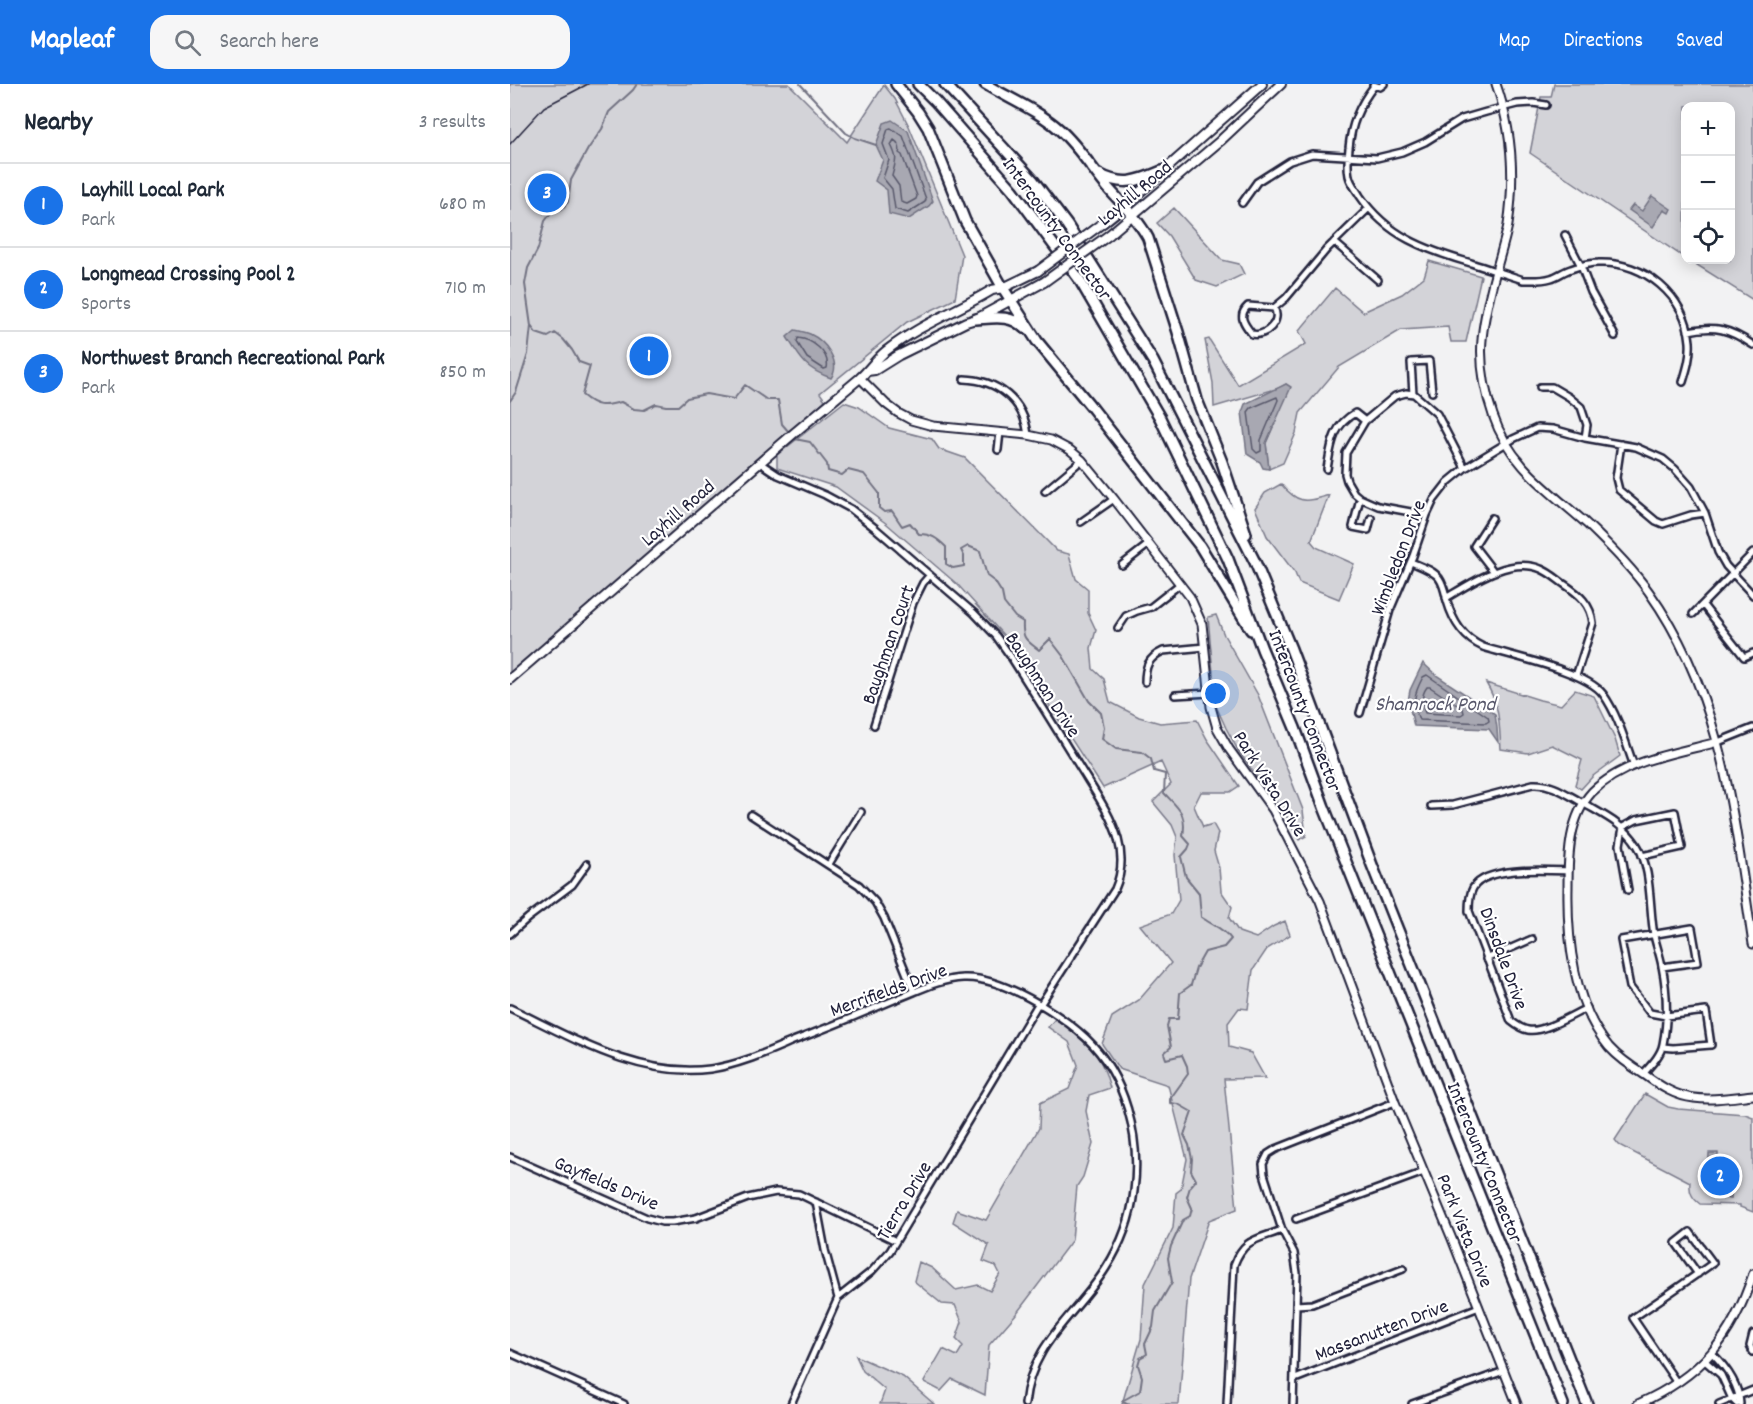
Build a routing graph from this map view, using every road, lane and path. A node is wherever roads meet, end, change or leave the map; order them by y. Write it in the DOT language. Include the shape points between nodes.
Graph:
graph roads {
  1 [pos="896,84"];
  2 [pos="918,84"];
  3 [pos="945,84"];
  4 [pos="985,84"];
  5 [pos="1262,84"];
  6 [pos="1281,84"];
  7 [pos="1384,84"];
  8 [pos="1496,84"];
  9 [pos="1373,85"];
  10 [pos="1546,105"];
  11 [pos="1504,107"];
  12 [pos="1348,157"];
  13 [pos="1094,171"];
  14 [pos="1162,171"];
  15 [pos="1242,203"];
  16 [pos="1124,206"];
  17 [pos="1369,208"];
  18 [pos="1132,216"];
  19 [pos="1565,235"];
  20 [pos="1334,242"];
  21 [pos="1581,266"];
  22 [pos="1496,271"];
  23 [pos="1378,280"];
  24 [pos="1003,288"];
  25 [pos="1011,301"];
  26 [pos="1274,308"];
  27 [pos="976,319"];
  28 [pos="1688,331"];
  29 [pos="1615,336"];
  30 [pos="1037,341"];
  31 [pos="1753,345"];
  32 [pos="867,371"];
  33 [pos="860,378"];
  34 [pos="964,379"];
  35 [pos="1683,382"];
  36 [pos="1540,387"];
  37 [pos="1432,392"];
  38 [pos="1413,394"];
  39 [pos="1365,421"];
  40 [pos="1000,432"];
  41 [pos="1028,435"];
  42 [pos="1585,438"];
  43 [pos="1506,443"];
  44 [pos="1621,444"];
  45 [pos="998,450"];
  46 [pos="1082,459"];
  47 [pos="760,463"];
  48 [pos="1466,468"];
  49 [pos="1327,469"];
  50 [pos="1045,491"];
  51 [pos="1360,498"];
  52 [pos="1113,499"];
  53 [pos="1705,513"];
  54 [pos="1427,515"];
  55 [pos="1371,518"];
  56 [pos="1492,518"];
  57 [pos="1081,522"];
  58 [pos="1149,544"];
  59 [pos="1753,553"];
  60 [pos="1255,562"];
  61 [pos="1411,562"];
  62 [pos="1122,565"];
  63 [pos="1494,572"];
  64 [pos="1732,574"];
  65 [pos="930,575"];
  66 [pos="1180,584"];
  67 [pos="1753,595"];
  68 [pos="1446,598"];
  69 [pos="1703,605"];
  70 [pos="1693,614"];
  71 [pos="1118,628"];
  72 [pos="1205,647"];
  73 [pos="1262,649"];
  74 [pos="1753,652"];
  75 [pos="1575,676"];
  76 [pos="510,679"];
  77 [pos="1145,682"];
  78 [pos="1210,693"];
  79 [pos="1175,695"];
  80 [pos="1360,713"];
  81 [pos="874,725"];
  82 [pos="1753,728"];
  83 [pos="1718,742"];
  84 [pos="1634,766"];
  85 [pos="1583,804"];
  86 [pos="1431,806"];
  87 [pos="861,812"];
  88 [pos="751,815"];
  89 [pos="1623,827"];
  90 [pos="1642,856"];
  91 [pos="587,864"];
  92 [pos="829,864"];
  93 [pos="1568,871"];
  94 [pos="1628,890"];
  95 [pos="510,934"];
  96 [pos="1654,935"];
  97 [pos="1532,939"];
  98 [pos="1753,944"];
  99 [pos="1486,958"];
  100 [pos="1662,967"];
  101 [pos="914,992"];
  102 [pos="1039,1005"];
  103 [pos="510,1008"];
  104 [pos="1587,1008"];
  105 [pos="1666,1016"];
  106 [pos="1663,1047"];
  107 [pos="1643,1074"];
  108 [pos="1753,1095"];
  109 [pos="1395,1102"];
  110 [pos="510,1157"];
  111 [pos="1424,1172"];
  112 [pos="816,1202"];
  113 [pos="1296,1219"];
  114 [pos="1282,1230"];
  115 [pos="896,1241"];
  116 [pos="1402,1269"];
  117 [pos="1698,1274"];
  118 [pos="1753,1274"];
  119 [pos="838,1298"];
  120 [pos="1296,1305"];
  121 [pos="1479,1307"];
  122 [pos="1753,1334"];
  123 [pos="1753,1352"];
  124 [pos="510,1353"];
  125 [pos="1712,1353"];
  126 [pos="1705,1361"];
  127 [pos="1504,1371"];
  128 [pos="1295,1379"];
  129 [pos="1677,1383"];
  130 [pos="1753,1390"];
  131 [pos="1740,1395"];
  132 [pos="1432,1396"];
  133 [pos="1732,1398"];
  134 [pos="624,1404"];
  135 [pos="791,1404"];
  136 [pos="1025,1404"];
  137 [pos="1227,1404"];
  138 [pos="1293,1404"];
  139 [pos="1412,1404"];
  140 [pos="1435,1404"];
  141 [pos="1516,1404"];
  142 [pos="1563,1404"];
  143 [pos="1587,1404"];
  144 [pos="1639,1404"];
  145 [pos="1719,1404"];
  146 [pos="1738,1404"];
  1 -- 24 [label="highway" via="928,128 965,220"];
  2 -- 73 [label="highway, Intercounty Connector" via="1013,190 1079,279 1160,418 1228,559"];
  3 -- 60 [label="highway, Intercounty Connector" via="1034,180 1067,225 1153,361"];
  4 -- 13 [label="highway" via="1059,129"];
  5 -- 14 [label="main road, Layhill Road"];
  6 -- 18 [label="main road, Layhill Road"];
  7 -- 9 [label="street"];
  8 -- 11 [label="street"];
  9 -- 12 [label="street" via="1355,117"];
  10 -- 11 [label="street"];
  11 -- 12 [label="street" via="1462,119 1402,152 1377,158"];
  11 -- 22 [label="street" via="1512,163 1507,227"];
  12 -- 15 [label="street" via="1312,154 1290,161 1257,182"];
  12 -- 17 [label="street" via="1352,183"];
  13 -- 14 [label="highway" via="1128,182"];
  13 -- 16 [label="highway"];
  14 -- 16 [label="main road, Layhill Road"];
  16 -- 18 [label="highway"];
  16 -- 24 [label="main road, Layhill Road, bridge" via="1038,271"];
  17 -- 20 [label="street"];
  17 -- 22 [label="street" via="1389,228 1415,244"];
  18 -- 25 [label="main road, Layhill Road, bridge" via="1044,282"];
  18 -- 60 [label="highway" via="1148,238 1197,400"];
  19 -- 21 [label="street"];
  20 -- 23 [label="street"];
  20 -- 26 [label="street"];
  21 -- 22 [label="street" via="1537,281"];
  21 -- 28 [label="street" via="1617,264 1651,277 1674,299"];
  21 -- 29 [label="street"];
  22 -- 43 [label="street" via="1484,314 1481,357 1493,417"];
  24 -- 25 [label="highway"];
  24 -- 32 [label="main road, Layhill Road" via="921,327 886,351"];
  25 -- 27 [label="main road, Layhill Road"];
  25 -- 30 [label="highway"];
  26 -- 26 [label="street" via="1248,306 1244,310 1244,324 1252,334 1264,333 1274,324"];
  27 -- 30 [label="highway" via="1002,317 1018,322"];
  27 -- 32 [label="main road, Layhill Road"];
  28 -- 31 [label="street" via="1706,327 1725,330"];
  28 -- 35 [label="street" via="1690,353"];
  30 -- 73 [label="highway" via="1200,546"];
  32 -- 33 [label="main road, Layhill Road"];
  33 -- 40 [label="street, Park Vista Drive" via="886,404 911,420 933,426"];
  33 -- 47 [label="main road, Layhill Road"];
  34 -- 41 [label="street" via="997,387 1008,395 1026,420"];
  36 -- 42 [label="street" via="1552,387 1581,407 1587,425"];
  37 -- 38 [label="street" via="1429,361 1411,362"];
  38 -- 39 [label="street" via="1395,396"];
  38 -- 48 [label="street" via="1437,414"];
  39 -- 49 [label="street" via="1355,413 1333,435"];
  39 -- 51 [label="street" via="1346,453 1345,466 1347,481"];
  40 -- 41 [label="street, Park Vista Drive"];
  40 -- 45 [label="street"];
  41 -- 46 [label="street, Park Vista Drive" via="1051,440"];
  42 -- 43 [label="street, Wimbledon Drive" via="1537,428"];
  42 -- 44 [label="street, Wimbledon Drive"];
  43 -- 48 [label="street, Wimbledon Drive"];
  43 -- 83 [label="street" via="1537,483 1589,527 1649,592 1690,663"];
  44 -- 53 [label="street, Wimbledon Drive" via="1636,447 1675,468"];
  44 -- 53 [label="street" via="1616,478 1619,490 1656,521 1663,524"];
  46 -- 50 [label="street"];
  46 -- 52 [label="street, Park Vista Drive"];
  47 -- 65 [label="street, Baughman Drive" via="851,509"];
  47 -- 76 [label="main road, Layhill Road"];
  48 -- 54 [label="street, Wimbledon Drive" via="1443,488"];
  51 -- 54 [label="street" via="1378,506"];
  51 -- 55 [label="street" via="1353,527 1368,530"];
  52 -- 57 [label="street"];
  52 -- 58 [label="street, Park Vista Drive"];
  53 -- 64 [label="street, Wimbledon Drive" via="1718,552"];
  54 -- 61 [label="street, Wimbledon Drive"];
  56 -- 63 [label="street" via="1474,546"];
  58 -- 62 [label="street"];
  58 -- 66 [label="street, Park Vista Drive"];
  59 -- 64 [label="street"];
  60 -- 143 [label="highway, Intercounty Connector"];
  61 -- 68 [label="street" via="1439,578"];
  61 -- 80 [label="street, Wimbledon Drive" via="1390,610"];
  63 -- 68 [label="street"];
  63 -- 75 [label="street" via="1508,567 1541,569 1578,593 1588,606 1593,623"];
  64 -- 67 [label="street, Wimbledon Drive"];
  64 -- 69 [label="street"];
  65 -- 81 [label="street, Baughman Court" via="913,603"];
  65 -- 102 [label="street, Baughman Drive" via="996,636 1095,792 1118,837 1122,860 1111,899"];
  66 -- 71 [label="street" via="1151,607 1126,616"];
  66 -- 72 [label="street, Park Vista Drive" via="1198,613"];
  68 -- 75 [label="street" via="1452,618 1474,643"];
  69 -- 70 [label="street"];
  69 -- 74 [label="street" via="1744,657"];
  72 -- 77 [label="street" via="1163,651 1148,662"];
  72 -- 78 [label="street, Park Vista Drive"];
  73 -- 142 [label="highway, Intercounty Connector"];
  75 -- 84 [label="street" via="1594,685 1613,709"];
  78 -- 79 [label="street"];
  78 -- 109 [label="street, Park Vista Drive" via="1217,728 1273,810 1320,901"];
  82 -- 83 [label="street"];
  83 -- 84 [label="street"];
  83 -- 98 [label="street"];
  84 -- 85 [label="street" via="1608,779"];
  85 -- 86 [label="street" via="1555,787 1533,784 1453,805"];
  85 -- 89 [label="street"];
  85 -- 93 [label="street" via="1574,825"];
  87 -- 92 [label="street"];
  88 -- 92 [label="street"];
  89 -- 90 [label="street"];
  89 -- 90 [label="street" via="1636,820 1675,812 1682,847"];
  89 -- 94 [label="street" via="1620,845"];
  90 -- 96 [label="street"];
  91 -- 95 [label="street" via="572,885"];
  92 -- 101 [label="street" via="875,902"];
  93 -- 99 [label="street, Dinsdale Drive" via="1514,870 1487,877 1473,887 1469,911"];
  93 -- 104 [label="street" via="1570,946"];
  96 -- 100 [label="street"];
  96 -- 100 [label="street" via="1692,928 1698,962"];
  96 -- 105 [label="street" via="1622,940 1630,987 1650,1013"];
  97 -- 99 [label="street"];
  99 -- 104 [label="street, Dinsdale Drive" via="1510,1021 1521,1029 1542,1029"];
  100 -- 105 [label="street"];
  101 -- 102 [label="street, Merrifields Drive" via="944,981 979,979 1005,986"];
  101 -- 103 [label="street, Merrifields Drive" via="745,1060 711,1069 677,1071 624,1060"];
  102 -- 115 [label="street, Tierra Drive"];
  102 -- 136 [label="street, Merrifields Drive" via="1072,1025 1110,1067 1125,1103 1136,1159 1134,1192 1117,1250 1092,1288 1052,1334 1029,1381"];
  104 -- 107 [label="street" via="1610,1047"];
  105 -- 106 [label="street"];
  105 -- 106 [label="street" via="1706,1011 1711,1045"];
  106 -- 107 [label="street"];
  107 -- 108 [label="street" via="1670,1092 1693,1098"];
  109 -- 111 [label="street, Park Vista Drive"];
  109 -- 114 [label="street" via="1268,1154 1264,1174"];
  110 -- 112 [label="street, Gayfields Drive" via="662,1222 696,1218 776,1192 800,1194"];
  111 -- 113 [label="street"];
  111 -- 121 [label="street, Park Vista Drive"];
  112 -- 115 [label="street, Gayfields Drive"];
  112 -- 119 [label="street"];
  114 -- 120 [label="street" via="1296,1262"];
  114 -- 137 [label="street" via="1245,1244 1234,1264"];
  115 -- 119 [label="street, Tierra Drive" via="882,1262"];
  116 -- 120 [label="street" via="1312,1304"];
  117 -- 117 [label="street" via="1713,1263 1689,1232 1676,1244"];
  117 -- 129 [label="street" via="1633,1318"];
  118 -- 125 [label="street" via="1734,1322"];
  119 -- 135 [label="street, Tierra Drive"];
  120 -- 128 [label="street"];
  121 -- 127 [label="street, Park Vista Drive"];
  121 -- 128 [label="street, Massanutten Drive"];
  122 -- 123 [label="street"];
  124 -- 134 [label="street"];
  125 -- 126 [label="street"];
  125 -- 131 [label="street" via="1730,1374"];
  126 -- 129 [label="street"];
  126 -- 133 [label="street" via="1724,1380"];
  127 -- 132 [label="street"];
  127 -- 141 [label="street, Park Vista Drive"];
  128 -- 138 [label="street"];
  129 -- 144 [label="street"];
  130 -- 131 [label="street"];
  131 -- 133 [label="street"];
  131 -- 146 [label="street"];
  132 -- 139 [label="street"];
  132 -- 140 [label="street"];
  133 -- 145 [label="street"];
  133 -- 146 [label="street"];
}
